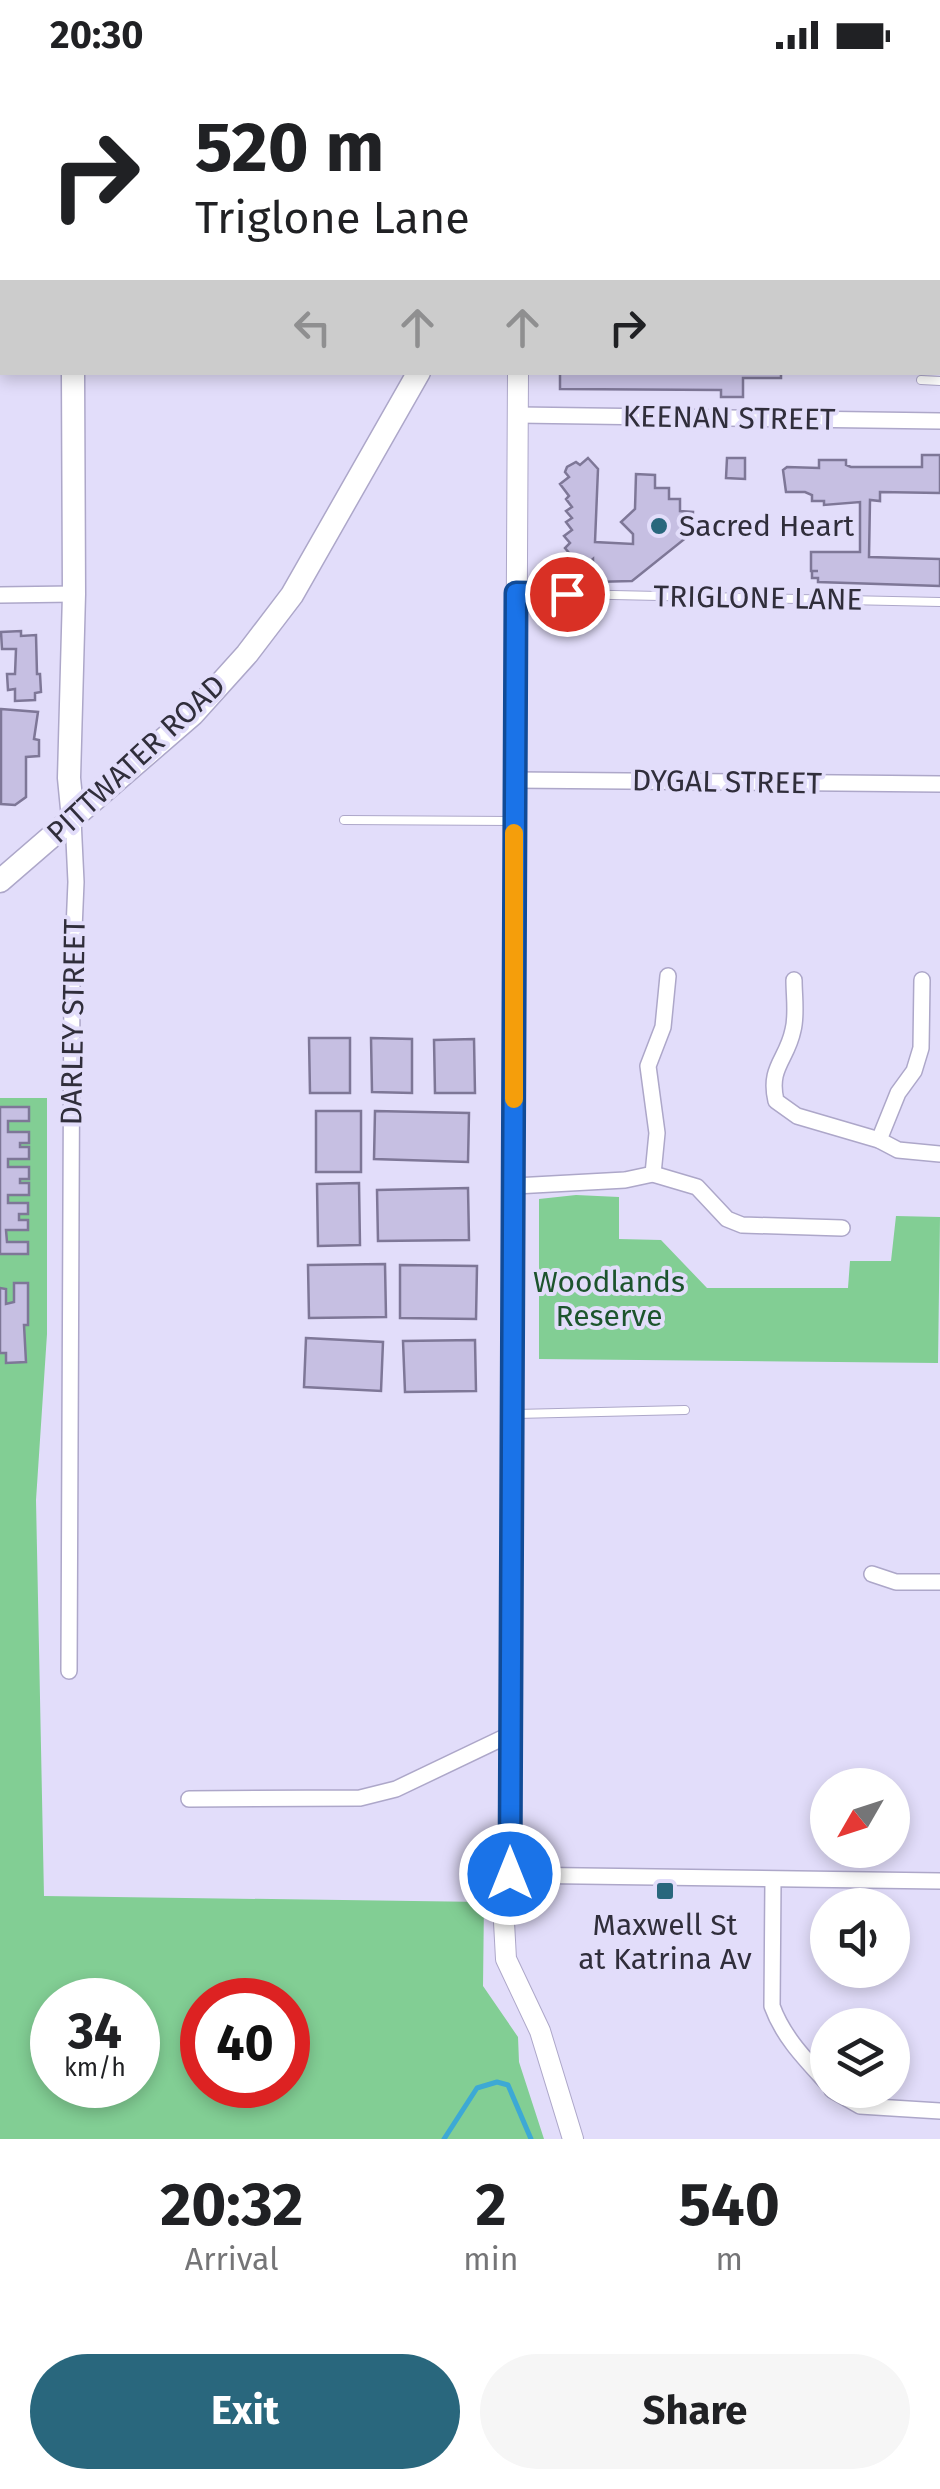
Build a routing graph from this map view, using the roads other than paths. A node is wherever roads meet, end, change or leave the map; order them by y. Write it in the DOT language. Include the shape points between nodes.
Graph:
graph roads {
  1 [pos="73,375"];
  2 [pos="417,375"];
  3 [pos="518,375"];
  4 [pos="921,380"];
  5 [pos="940,381"];
  6 [pos="518,415"];
  7 [pos="940,421"];
  8 [pos="516,593"];
  9 [pos="74,594"];
  10 [pos="0,595"];
  11 [pos="940,602"];
  12 [pos="514,780"];
  13 [pos="940,784"];
  14 [pos="72,819"];
  15 [pos="344,820"];
  16 [pos="514,821"];
  17 [pos="0,881"];
  18 [pos="668,976"];
  19 [pos="794,980"];
  20 [pos="922,980"];
  21 [pos="880,1140"];
  22 [pos="940,1154"];
  23 [pos="653,1174"];
  24 [pos="514,1186"];
  25 [pos="842,1228"];
  26 [pos="685,1410"];
  27 [pos="512,1414"];
  28 [pos="872,1574"];
  29 [pos="940,1582"];
  30 [pos="69,1672"];
  31 [pos="511,1734"];
  32 [pos="189,1799"];
  33 [pos="510,1874"];
  34 [pos="773,1880"];
  35 [pos="940,1882"];
  36 [pos="810,2064"];
  37 [pos="900,2108"];
  38 [pos="940,2110"];
  39 [pos="573,2139"];
  1 -- 9 [label="main road, DARLEY STREET"];
  2 -- 14 [label="main road, PITTWATER ROAD" via="292,595 247,654 192,714"];
  3 -- 6 [label="street"];
  4 -- 5 [label="lane"];
  6 -- 7 [label="street, KEENAN STREET"];
  6 -- 8 [label="street"];
  8 -- 11 [label="lane, TRIGLONE LANE"];
  8 -- 12 [label="street"];
  9 -- 10 [label="street"];
  9 -- 14 [label="main road, DARLEY STREET"];
  12 -- 13 [label="street, DYGAL STREET"];
  12 -- 16 [label="street"];
  14 -- 17 [label="main road, PITTWATER ROAD"];
  14 -- 30 [label="street, DARLEY STREET"];
  15 -- 16 [label="lane"];
  16 -- 24 [label="street"];
  18 -- 23 [label="street" via="663,1027 648,1066 658,1133"];
  19 -- 21 [label="street" via="794,1028 776,1068 776,1100 796,1116"];
  20 -- 21 [label="street" via="921,1048"];
  21 -- 22 [label="street" via="898,1150"];
  23 -- 24 [label="street"];
  23 -- 25 [label="street" via="697,1188 742,1225"];
  24 -- 27 [label="street"];
  26 -- 27 [label="lane"];
  27 -- 31 [label="street"];
  28 -- 29 [label="street" via="896,1582"];
  31 -- 32 [label="street" via="396,1789 360,1798"];
  31 -- 33 [label="street"];
  33 -- 34 [label="street"];
  33 -- 39 [label="street" via="506,1959 540,2031"];
  34 -- 35 [label="street"];
  34 -- 36 [label="street" via="772,2006"];
  37 -- 38 [label="street"];
}
